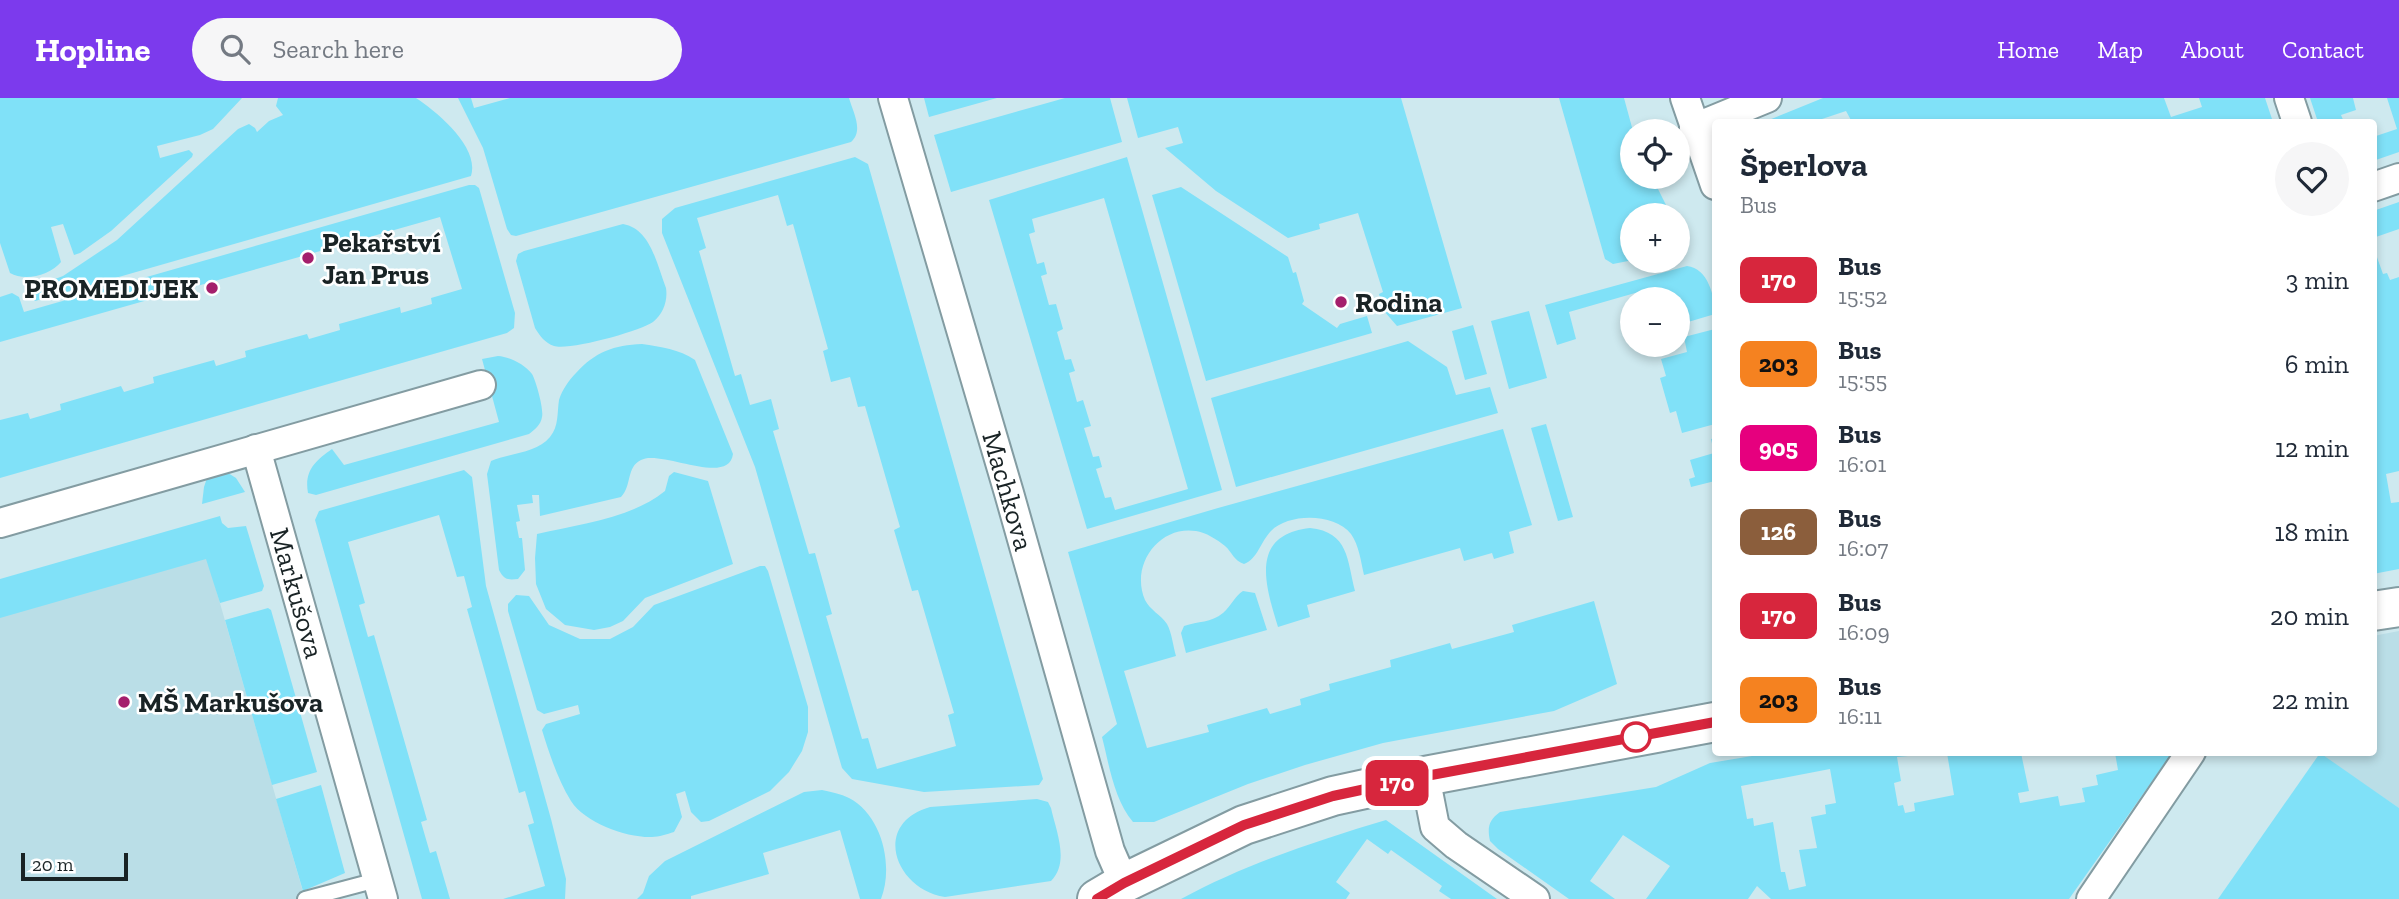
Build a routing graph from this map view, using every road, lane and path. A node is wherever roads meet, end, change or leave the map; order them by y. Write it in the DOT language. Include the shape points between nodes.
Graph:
graph roads {
  1 [pos="892,98"];
  2 [pos="1685,98"];
  3 [pos="1768,98"];
  4 [pos="2289,98"];
  5 [pos="1716,119"];
  6 [pos="2296,119"];
  7 [pos="1712,121"];
  8 [pos="1694,128"];
  9 [pos="1712,177"];
  10 [pos="2399,178"];
  11 [pos="2377,186"];
  12 [pos="481,385"];
  13 [pos="256,449"];
  14 [pos="0,523"];
  15 [pos="2399,607"];
  16 [pos="2377,610"];
  17 [pos="1712,723"];
  18 [pos="2188,756"];
  19 [pos="1426,776"];
  20 [pos="380,890"];
  21 [pos="1110,891"];
  22 [pos="305,899"];
  23 [pos="1535,899"];
  24 [pos="2091,899"];
  1 -- 21 [label="street, Machkova" via="1110,851"];
  2 -- 8 [label="street"];
  3 -- 5 [label="street"];
  4 -- 6 [label="street"];
  7 -- 8 [label="street"];
  8 -- 9 [label="street"];
  10 -- 11 [label="street"];
  12 -- 13 [label="street"];
  13 -- 14 [label="street"];
  13 -- 20 [label="street, Markušova"];
  15 -- 16 [label="street"];
  17 -- 19 [label="street"];
  18 -- 24 [label="street"];
  19 -- 21 [label="street" via="1333,796 1244,825"];
  19 -- 23 [label="street" via="1435,827"];
  20 -- 22 [label="lane"];
}
